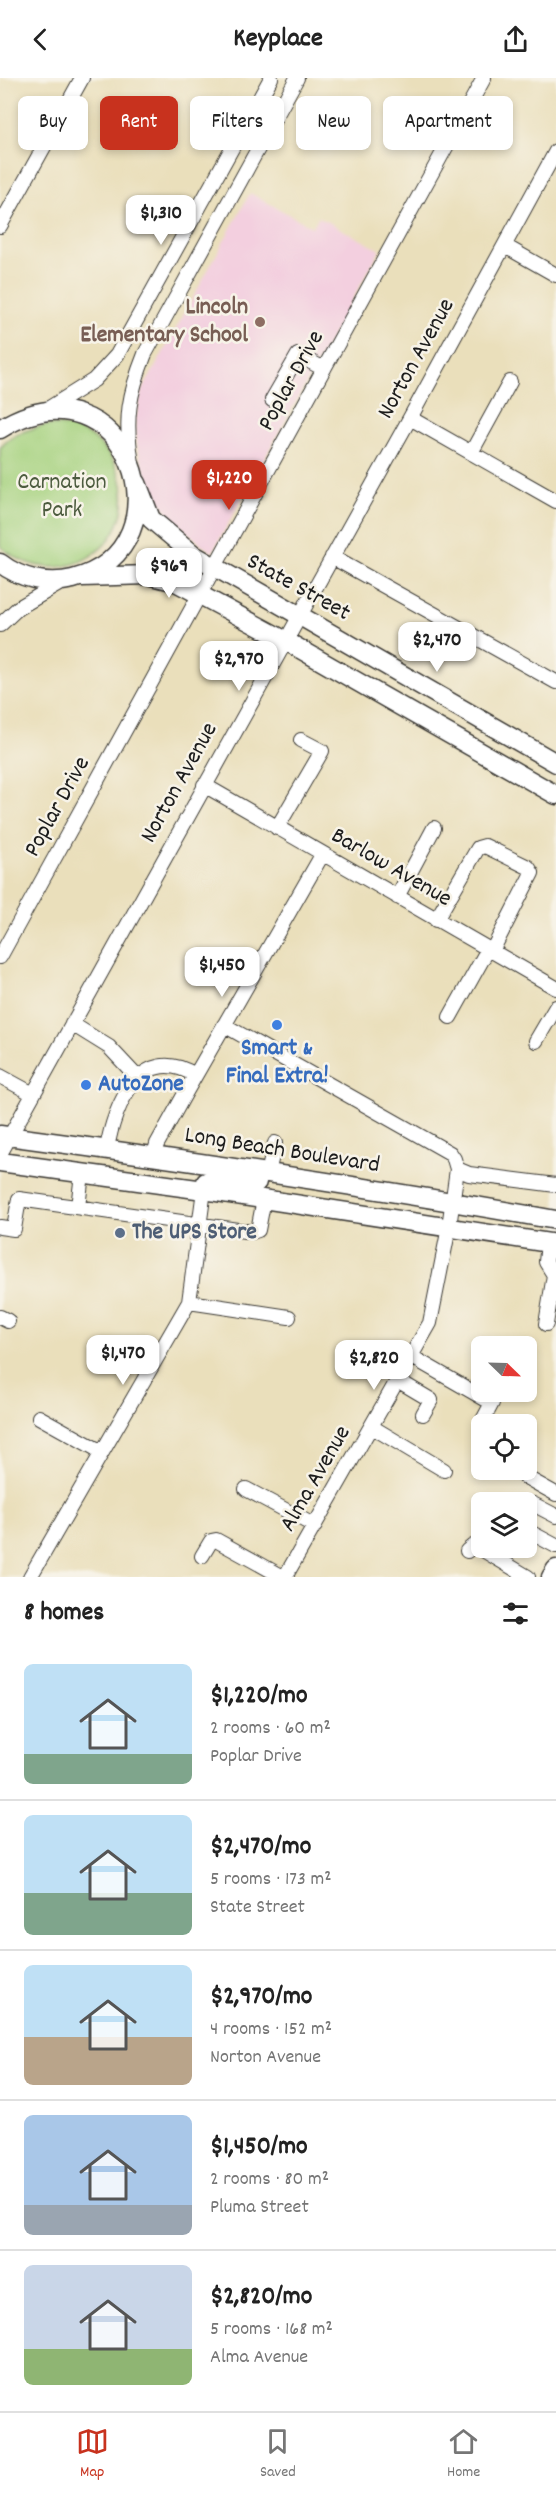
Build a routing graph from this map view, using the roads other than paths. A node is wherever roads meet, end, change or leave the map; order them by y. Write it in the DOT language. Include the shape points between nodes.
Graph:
graph roads {
  1 [pos="82,78"];
  2 [pos="271,78"];
  3 [pos="297,78"];
  4 [pos="484,78"];
  5 [pos="556,151"];
  6 [pos="212,186"];
  7 [pos="232,196"];
  8 [pos="0,226"];
  9 [pos="505,246"];
  10 [pos="556,275"];
  11 [pos="324,369"];
  12 [pos="510,381"];
  13 [pos="272,400"];
  14 [pos="46,410"];
  15 [pos="9,418"];
  16 [pos="410,418"];
  17 [pos="0,429"];
  18 [pos="471,453"];
  19 [pos="132,464"];
  20 [pos="137,483"];
  21 [pos="556,501"];
  22 [pos="332,557"];
  23 [pos="0,563"];
  24 [pos="215,569"];
  25 [pos="73,579"];
  26 [pos="200,595"];
  27 [pos="301,615"];
  28 [pos="0,625"];
  29 [pos="286,640"];
  30 [pos="556,681"];
  31 [pos="301,740"];
  32 [pos="556,763"];
  33 [pos="204,785"];
  34 [pos="556,795"];
  35 [pos="277,828"];
  36 [pos="434,828"];
  37 [pos="322,855"];
  38 [pos="397,897"];
  39 [pos="436,920"];
  40 [pos="490,950"];
  41 [pos="0,957"];
  42 [pos="556,988"];
  43 [pos="556,1007"];
  44 [pos="450,1017"];
  45 [pos="72,1024"];
  46 [pos="224,1025"];
  47 [pos="536,1041"];
  48 [pos="195,1075"];
  49 [pos="0,1076"];
  50 [pos="138,1078"];
  51 [pos="33,1095"];
  52 [pos="5,1136"];
  53 [pos="275,1143"];
  54 [pos="107,1149"];
  55 [pos="0,1154"];
  56 [pos="154,1155"];
  57 [pos="0,1162"];
  58 [pos="457,1169"];
  59 [pos="268,1173"];
  60 [pos="82,1174"];
  61 [pos="556,1185"];
  62 [pos="204,1190"];
  63 [pos="264,1199"];
  64 [pos="454,1201"];
  65 [pos="78,1207"];
  66 [pos="556,1220"];
  67 [pos="199,1225"];
  68 [pos="0,1227"];
  69 [pos="449,1227"];
  70 [pos="552,1243"];
  71 [pos="189,1302"];
  72 [pos="289,1317"];
  73 [pos="546,1324"];
  74 [pos="413,1354"];
  75 [pos="399,1381"];
  76 [pos="471,1383"];
  77 [pos="423,1414"];
  78 [pos="486,1414"];
  79 [pos="39,1417"];
  80 [pos="372,1427"];
  81 [pos="102,1452"];
  82 [pos="444,1470"];
  83 [pos="531,1480"];
  84 [pos="246,1489"];
  85 [pos="556,1494"];
  86 [pos="537,1506"];
  87 [pos="556,1516"];
  88 [pos="315,1526"];
  89 [pos="537,1536"];
  90 [pos="556,1545"];
  91 [pos="467,1551"];
  92 [pos="202,1556"];
  93 [pos="556,1569"];
  94 [pos="30,1577"];
  95 [pos="284,1577"];
  96 [pos="528,1577"];
  97 [pos="551,1577"];
  1 -- 8 [label="street"];
  2 -- 6 [label="street"];
  3 -- 7 [label="street"];
  4 -- 11 [label="street, Poplar Drive"];
  5 -- 9 [label="street, Norton Avenue"];
  6 -- 7 [label="street"];
  6 -- 14 [label="street" via="117,355 94,380"];
  7 -- 19 [label="street" via="139,369 127,433"];
  9 -- 10 [label="street"];
  9 -- 16 [label="street, Norton Avenue"];
  11 -- 13 [label="street" via="297,355"];
  11 -- 24 [label="street, Poplar Drive"];
  12 -- 18 [label="street"];
  14 -- 15 [label="main road"];
  14 -- 19 [label="main road" via="73,413 98,423 118,441"];
  15 -- 17 [label="main road"];
  16 -- 18 [label="street"];
  16 -- 22 [label="street, Norton Avenue"];
  18 -- 21 [label="street"];
  19 -- 20 [label="main road"];
  20 -- 24 [label="main road, State Street" via="151,519"];
  20 -- 25 [label="main road" via="135,518 120,549 102,566"];
  22 -- 27 [label="street, Norton Avenue"];
  22 -- 30 [label="street"];
  23 -- 25 [label="main road" via="11,572 37,580"];
  24 -- 26 [label="street, Poplar Drive"];
  24 -- 27 [label="main road, State Street"];
  25 -- 26 [label="main road" via="149,574"];
  25 -- 28 [label="street" via="18,608"];
  26 -- 29 [label="main road"];
  26 -- 41 [label="street, Poplar Drive"];
  27 -- 29 [label="street, Norton Avenue"];
  27 -- 32 [label="main road, State Street"];
  29 -- 33 [label="street, Norton Avenue"];
  29 -- 34 [label="main road"];
  31 -- 35 [label="street" via="322,752"];
  33 -- 35 [label="street, Barlow Avenue"];
  33 -- 45 [label="street, Norton Avenue"];
  35 -- 37 [label="street, Barlow Avenue"];
  36 -- 38 [label="street"];
  37 -- 38 [label="street, Barlow Avenue"];
  37 -- 46 [label="street"];
  38 -- 39 [label="street, Barlow Avenue"];
  39 -- 40 [label="street, Barlow Avenue"];
  39 -- 40 [label="street" via="478,848 484,846 528,867 532,873"];
  40 -- 42 [label="street, Barlow Avenue"];
  40 -- 44 [label="street"];
  43 -- 47 [label="street"];
  45 -- 50 [label="street" via="109,1047"];
  45 -- 51 [label="street, Norton Avenue"];
  46 -- 48 [label="street"];
  46 -- 58 [label="street" via="450,1153"];
  48 -- 50 [label="street" via="182,1066 152,1067"];
  48 -- 56 [label="street"];
  49 -- 51 [label="street"];
  50 -- 54 [label="street" via="132,1082 111,1125"];
  51 -- 52 [label="street, Norton Avenue"];
  52 -- 54 [label="main road, Long Beach Boulevard"];
  52 -- 55 [label="street, Norton Avenue"];
  53 -- 59 [label="street"];
  54 -- 56 [label="main road, Long Beach Boulevard"];
  56 -- 59 [label="main road, Long Beach Boulevard"];
  56 -- 60 [label="main road" via="146,1171 93,1166"];
  57 -- 60 [label="main road, Long Beach Boulevard"];
  58 -- 61 [label="street" via="469,1174"];
  58 -- 64 [label="street, Alma Avenue"];
  59 -- 62 [label="main road" via="252,1183 209,1180"];
  59 -- 64 [label="main road, Long Beach Boulevard"];
  60 -- 62 [label="main road, Long Beach Boulevard"];
  60 -- 65 [label="street"];
  62 -- 63 [label="main road, Long Beach Boulevard"];
  62 -- 67 [label="street"];
  63 -- 67 [label="street" via="258,1230"];
  63 -- 69 [label="main road, Long Beach Boulevard"];
  64 -- 66 [label="main road, Long Beach Boulevard"];
  64 -- 69 [label="street, Alma Avenue"];
  65 -- 67 [label="street"];
  65 -- 68 [label="street" via="19,1199 14,1229"];
  67 -- 71 [label="street"];
  69 -- 70 [label="main road, Long Beach Boulevard"];
  69 -- 74 [label="street, Alma Avenue" via="430,1323"];
  70 -- 73 [label="street" via="546,1262 554,1275"];
  71 -- 72 [label="street"];
  71 -- 81 [label="street"];
  74 -- 75 [label="street, Alma Avenue"];
  74 -- 76 [label="street"];
  74 -- 78 [label="street" via="492,1402"];
  75 -- 77 [label="street" via="431,1400"];
  75 -- 80 [label="street, Alma Avenue"];
  79 -- 81 [label="street"];
  80 -- 82 [label="street"];
  80 -- 88 [label="street, Alma Avenue"];
  81 -- 94 [label="street"];
  83 -- 85 [label="street"];
  84 -- 88 [label="street"];
  86 -- 87 [label="street"];
  88 -- 95 [label="street, Alma Avenue"];
  89 -- 90 [label="street"];
  91 -- 96 [label="street" via="478,1547"];
  92 -- 95 [label="street" via="211,1540 216,1540"];
  93 -- 97 [label="main road"];
}
